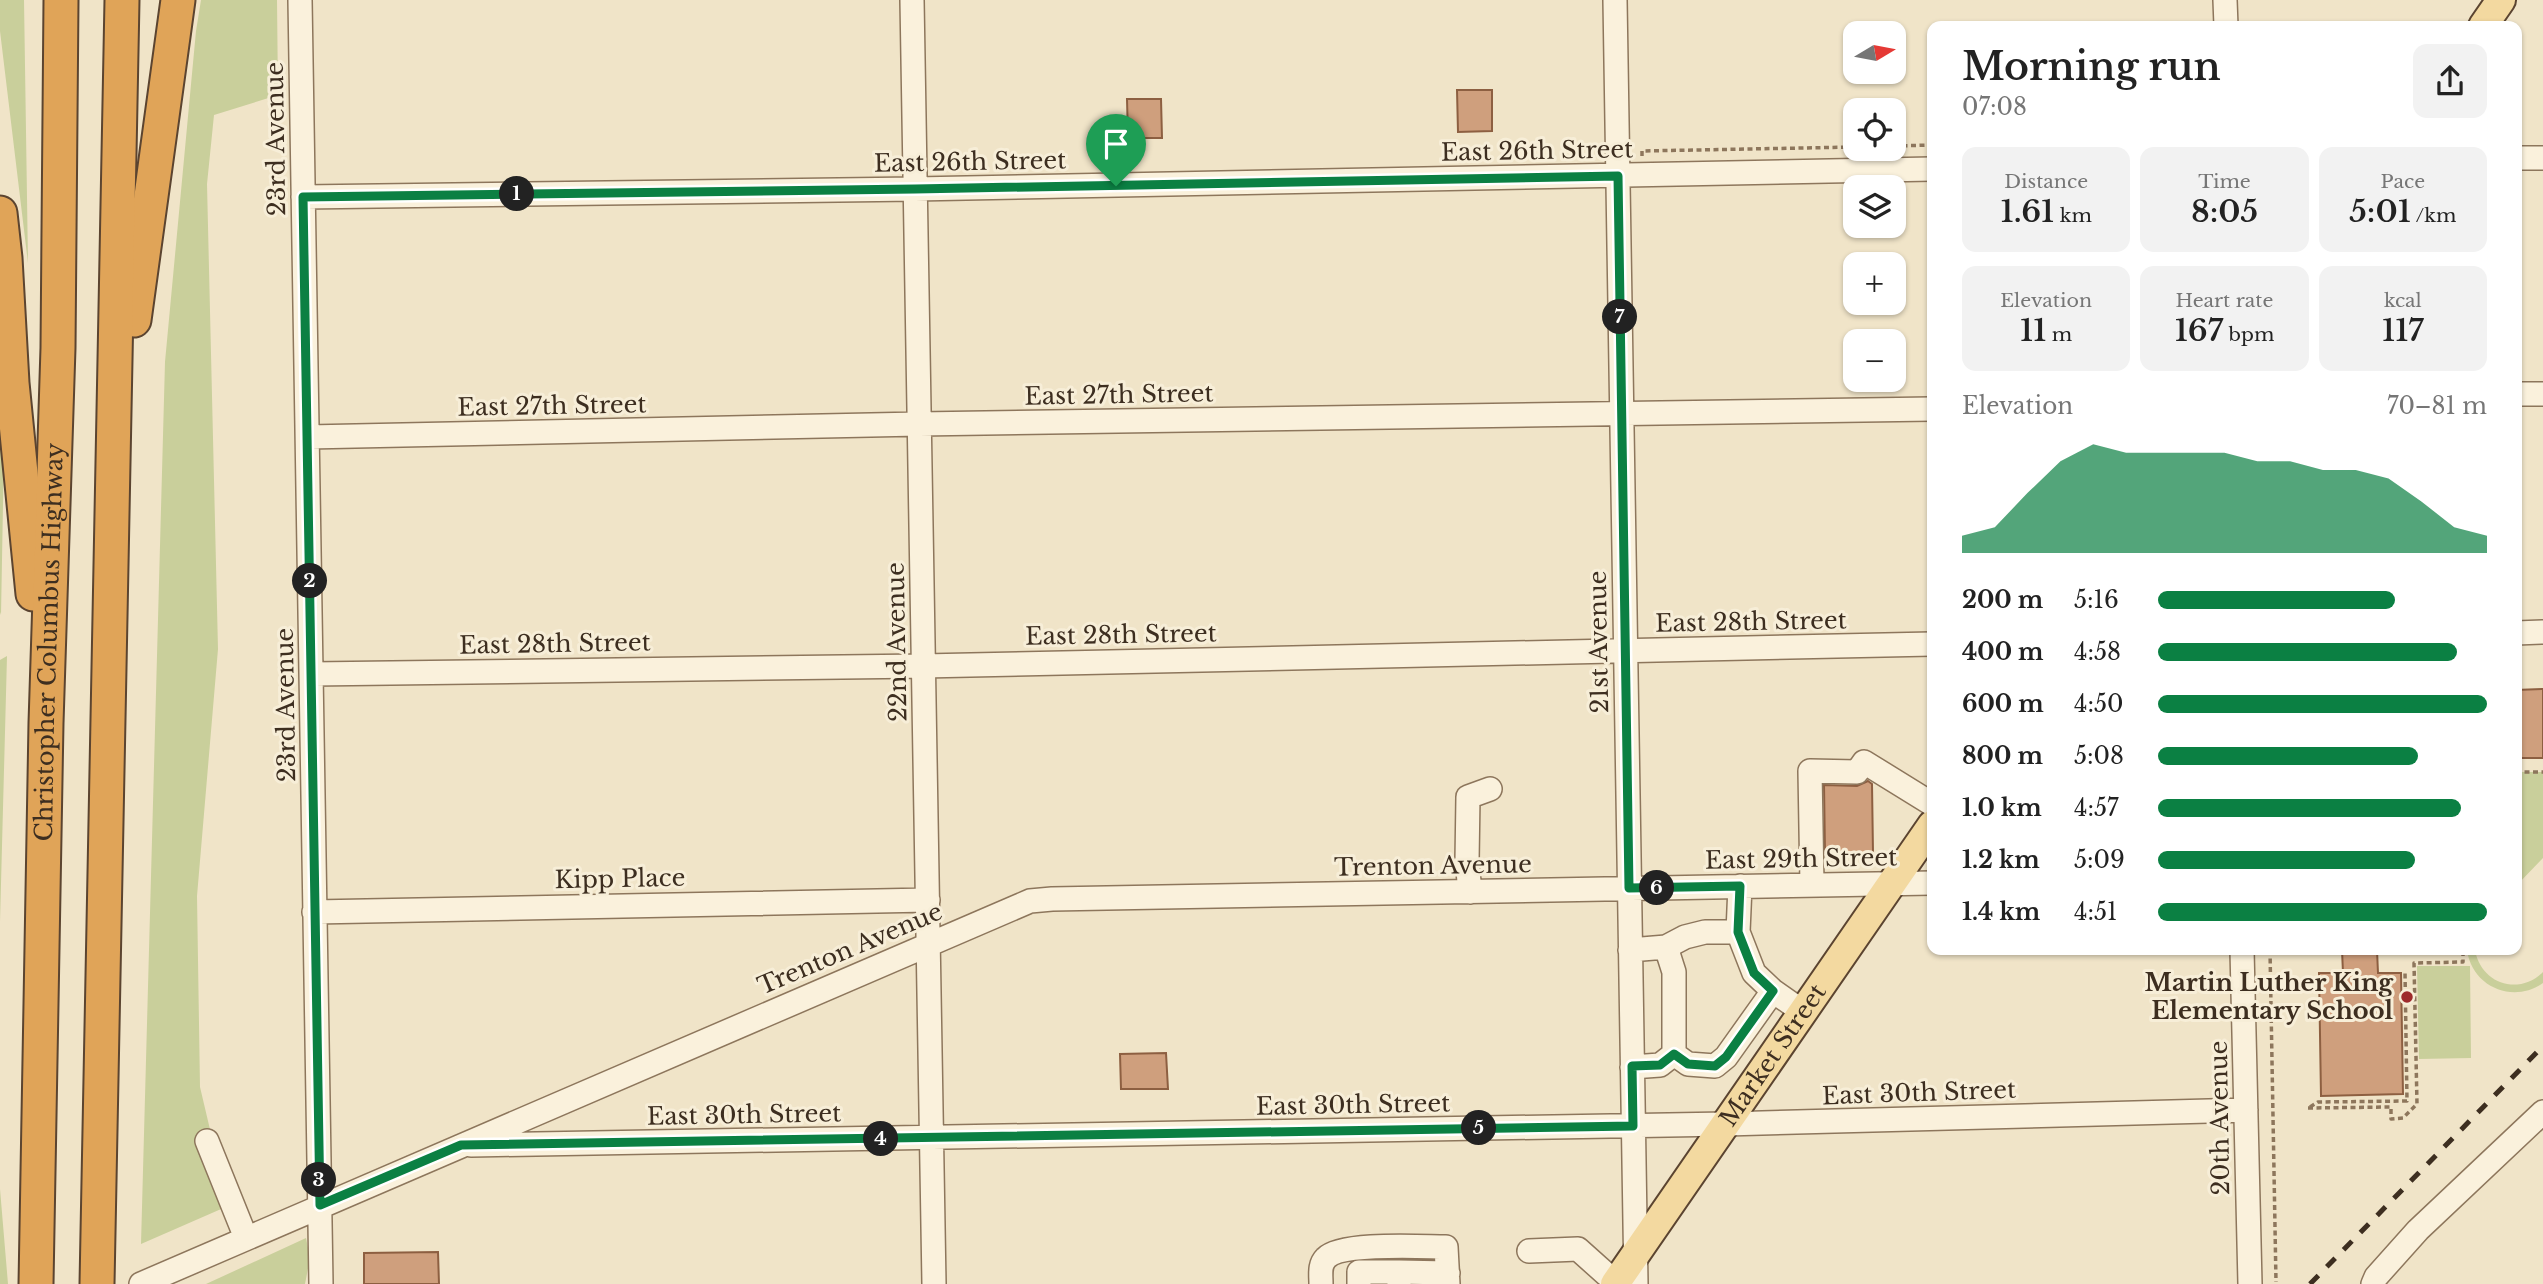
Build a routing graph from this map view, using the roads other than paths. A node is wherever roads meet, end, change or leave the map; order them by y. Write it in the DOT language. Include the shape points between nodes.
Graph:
graph roads {
  1 [pos="39,0"];
  2 [pos="61,0"];
  3 [pos="122,0"];
  4 [pos="178,0"];
  5 [pos="300,0"];
  6 [pos="912,0"];
  7 [pos="1615,0"];
  8 [pos="2225,0"];
  9 [pos="2501,0"];
  10 [pos="2226,21"];
  11 [pos="2486,21"];
  12 [pos="2522,158"];
  13 [pos="2543,158"];
  14 [pos="1927,169"];
  15 [pos="1618,176"];
  16 [pos="915,189"];
  17 [pos="303,197"];
  18 [pos="0,213"];
  19 [pos="58,348"];
  20 [pos="2522,394"];
  21 [pos="2543,394"];
  22 [pos="1927,409"];
  23 [pos="1622,414"];
  24 [pos="919,424"];
  25 [pos="307,437"];
  26 [pos="113,482"];
  27 [pos="2543,632"];
  28 [pos="2522,633"];
  29 [pos="1927,643"];
  30 [pos="1626,652"];
  31 [pos="923,666"];
  32 [pos="312,674"];
  33 [pos="46,723"];
  34 [pos="1490,789"];
  35 [pos="1927,801"];
  36 [pos="1927,832"];
  37 [pos="1927,883"];
  38 [pos="1891,884"];
  39 [pos="1812,885"];
  40 [pos="1740,886"];
  41 [pos="1629,888"];
  42 [pos="1470,892"];
  43 [pos="928,900"];
  44 [pos="314,912"];
  45 [pos="1738,932"];
  46 [pos="929,944"];
  47 [pos="1666,947"];
  48 [pos="1630,950"];
  49 [pos="2242,955"];
  50 [pos="1773,991"];
  51 [pos="1803,1012"];
  52 [pos="1674,1054"];
  53 [pos="1632,1066"];
  54 [pos="2246,1110"];
  55 [pos="2543,1112"];
  56 [pos="1727,1124"];
  57 [pos="1633,1126"];
  58 [pos="932,1139"];
  59 [pos="207,1141"];
  60 [pos="461,1145"];
  61 [pos="320,1205"];
  62 [pos="246,1238"];
  63 [pos="1529,1251"];
  64 [pos="1635,1255"];
  65 [pos="1399,1278"];
  66 [pos="1448,1278"];
  67 [pos="36,1284"];
  68 [pos="97,1284"];
  69 [pos="141,1284"];
  70 [pos="321,1284"];
  71 [pos="934,1284"];
  72 [pos="1321,1284"];
  73 [pos="1359,1284"];
  74 [pos="1615,1284"];
  75 [pos="1636,1284"];
  76 [pos="2250,1284"];
  77 [pos="2373,1284"];
  1 -- 19 [label="highway" via="38,276"];
  2 -- 19 [label="highway, Christopher Columbus Highway"];
  3 -- 26 [label="highway"];
  4 -- 26 [label="highway"];
  5 -- 17 [label="street, 23rd Avenue"];
  6 -- 16 [label="street, 22nd Avenue"];
  7 -- 15 [label="street, 21st Avenue"];
  8 -- 10 [label="street"];
  9 -- 11 [label="main road"];
  12 -- 13 [label="street"];
  14 -- 15 [label="street, East 26th Street"];
  15 -- 16 [label="street, East 26th Street"];
  15 -- 23 [label="street, 21st Avenue"];
  16 -- 17 [label="street, East 26th Street"];
  16 -- 24 [label="street, 22nd Avenue"];
  17 -- 25 [label="street, 23rd Avenue"];
  18 -- 33 [label="highway"];
  19 -- 33 [label="highway, Christopher Columbus Highway"];
  20 -- 21 [label="street"];
  22 -- 23 [label="street, East 27th Street"];
  23 -- 24 [label="street, East 27th Street"];
  23 -- 30 [label="street, 21st Avenue"];
  24 -- 25 [label="street, East 27th Street"];
  24 -- 31 [label="street, 22nd Avenue"];
  25 -- 32 [label="street, 23rd Avenue"];
  26 -- 68 [label="highway"];
  27 -- 28 [label="street"];
  29 -- 30 [label="street, East 28th Street"];
  30 -- 31 [label="street, East 28th Street"];
  30 -- 41 [label="street, 21st Avenue"];
  31 -- 32 [label="street, East 28th Street"];
  31 -- 43 [label="street, 22nd Avenue"];
  32 -- 44 [label="street, 23rd Avenue"];
  33 -- 67 [label="highway, Christopher Columbus Highway"];
  34 -- 42 [label="street" via="1468,797"];
  35 -- 39 [label="street" via="1864,762 1857,772 1810,771"];
  36 -- 38 [label="main road, Market Street"];
  37 -- 38 [label="street, East 29th Street"];
  38 -- 39 [label="street, East 29th Street"];
  38 -- 51 [label="main road, Market Street"];
  39 -- 40 [label="street, East 29th Street"];
  40 -- 41 [label="street, East 29th Street"];
  40 -- 45 [label="street"];
  41 -- 42 [label="street, Trenton Avenue"];
  41 -- 48 [label="street, 21st Avenue"];
  42 -- 46 [label="street, Trenton Avenue" via="1030,901"];
  43 -- 44 [label="street, Kipp Place"];
  43 -- 46 [label="street, 22nd Avenue"];
  44 -- 61 [label="street, 23rd Avenue"];
  45 -- 47 [label="street" via="1704,932"];
  45 -- 50 [label="street" via="1754,973"];
  46 -- 58 [label="street, 22nd Avenue"];
  46 -- 60 [label="street, Trenton Avenue"];
  47 -- 48 [label="street"];
  47 -- 52 [label="street" via="1674,972"];
  48 -- 53 [label="street, 21st Avenue"];
  49 -- 54 [label="street, 20th Avenue"];
  50 -- 51 [label="street"];
  50 -- 52 [label="street" via="1715,1066 1688,1064"];
  51 -- 56 [label="main road, Market Street"];
  52 -- 53 [label="street" via="1660,1065"];
  53 -- 57 [label="street, 21st Avenue"];
  54 -- 56 [label="street, East 30th Street"];
  54 -- 76 [label="street, 20th Avenue"];
  55 -- 77 [label="street" via="2418,1230"];
  56 -- 57 [label="street, East 30th Street"];
  56 -- 64 [label="main road, Market Street"];
  57 -- 58 [label="street, East 30th Street"];
  57 -- 64 [label="street, 21st Avenue"];
  58 -- 60 [label="street, East 30th Street"];
  58 -- 71 [label="street, 22nd Avenue"];
  59 -- 62 [label="street"];
  60 -- 61 [label="street, Trenton Avenue"];
  61 -- 62 [label="street, Trenton Avenue"];
  61 -- 70 [label="street, 23rd Avenue"];
  62 -- 69 [label="street, Trenton Avenue"];
  63 -- 74 [label="street" via="1578,1249"];
  64 -- 74 [label="main road, Market Street"];
  64 -- 75 [label="street, 21st Avenue"];
  65 -- 66 [label="street"];
  65 -- 73 [label="street" via="1359,1272"];
  66 -- 72 [label="street" via="1446,1247 1391,1247 1338,1250 1321,1267"];
}
